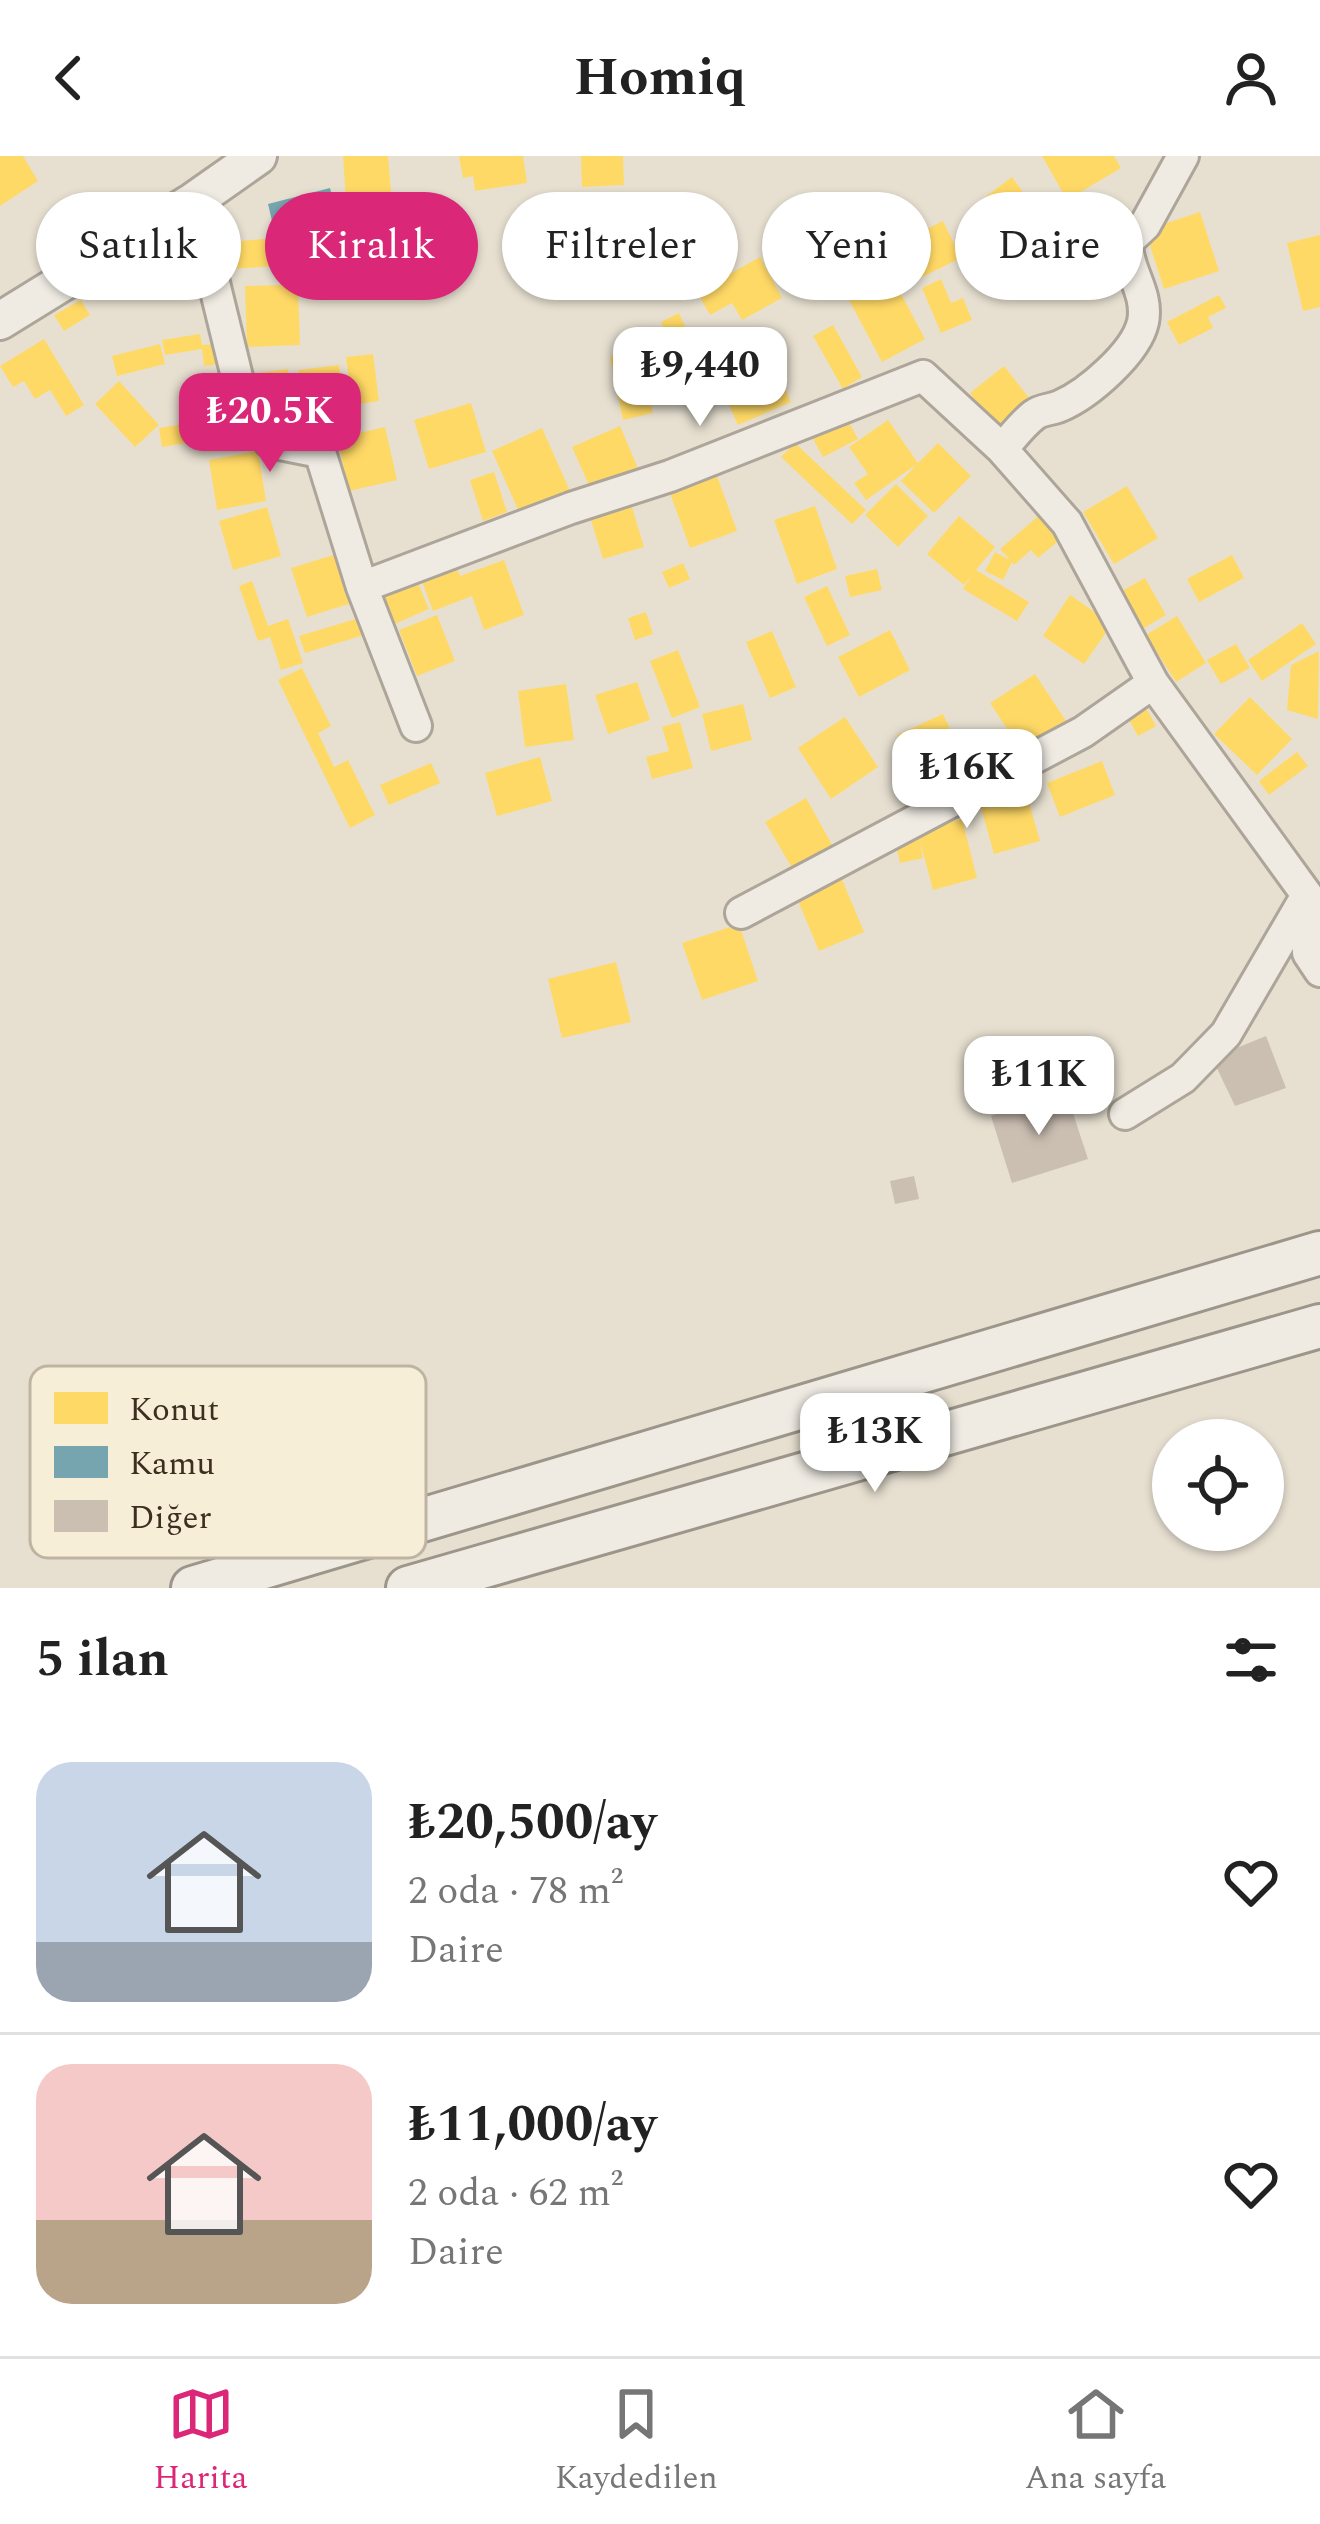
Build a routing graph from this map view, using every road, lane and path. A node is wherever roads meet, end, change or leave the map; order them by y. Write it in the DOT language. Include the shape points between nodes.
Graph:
graph roads {
  1 [pos="258,156"];
  2 [pos="1182,156"];
  3 [pos="207,192"];
  4 [pos="36,299"];
  5 [pos="218,300"];
  6 [pos="0,321"];
  7 [pos="1002,449"];
  8 [pos="362,587"];
  9 [pos="1153,683"];
  10 [pos="416,726"];
  11 [pos="1307,896"];
  12 [pos="741,913"];
  13 [pos="1320,971"];
  14 [pos="1125,1114"];
  15 [pos="1320,1253"];
  16 [pos="1320,1326"];
  17 [pos="426,1519"];
  18 [pos="294,1558"];
  19 [pos="193,1588"];
  20 [pos="408,1588"];
  1 -- 3 [label="street"];
  2 -- 7 [label="street" via="1145,225 1127,242 1143,292 1143,323 1129,350 1119,366 1060,406 1037,412"];
  4 -- 6 [label="street"];
  5 -- 8 [label="street" via="239,385 270,442 320,452"];
  7 -- 8 [label="street" via="923,376"];
  7 -- 9 [label="street" via="1067,523"];
  8 -- 10 [label="street"];
  9 -- 11 [label="street"];
  9 -- 12 [label="street" via="1083,732"];
  11 -- 13 [label="street" via="1308,953"];
  11 -- 14 [label="street" via="1226,1034 1184,1078"];
  15 -- 17 [label="main road"];
  16 -- 20 [label="main road"];
  18 -- 19 [label="main road"];
}
